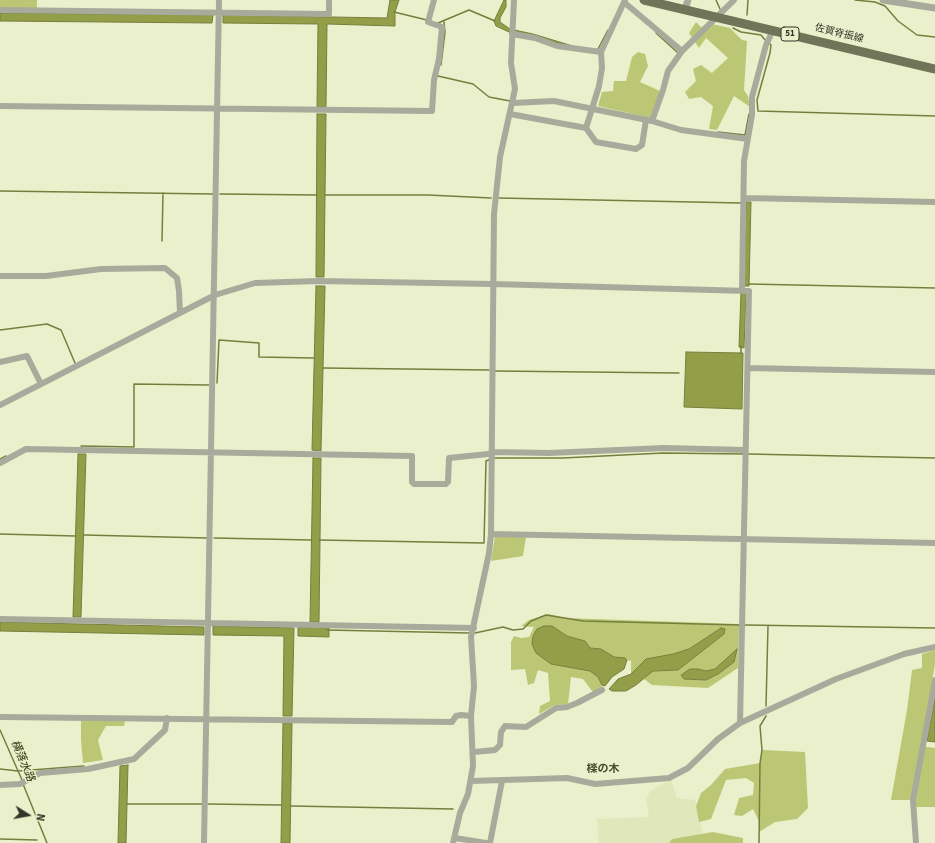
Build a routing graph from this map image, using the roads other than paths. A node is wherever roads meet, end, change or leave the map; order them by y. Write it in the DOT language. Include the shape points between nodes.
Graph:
graph roads {
  1 [pos="219,0"];
  2 [pos="329,0"];
  3 [pos="434,0"];
  4 [pos="514,0"];
  5 [pos="644,0"];
  6 [pos="688,0"];
  7 [pos="734,0"];
  8 [pos="883,0"];
  9 [pos="625,2"];
  10 [pos="935,8"];
  11 [pos="0,10"];
  12 [pos="685,10"];
  13 [pos="219,17"];
  14 [pos="718,17"];
  15 [pos="771,33"];
  16 [pos="512,34"];
  17 [pos="682,51"];
  18 [pos="601,52"];
  19 [pos="935,69"];
  20 [pos="513,103"];
  21 [pos="0,106"];
  22 [pos="218,108"];
  23 [pos="593,108"];
  24 [pos="510,114"];
  25 [pos="649,120"];
  26 [pos="586,128"];
  27 [pos="748,139"];
  28 [pos="744,198"];
  29 [pos="935,202"];
  30 [pos="0,276"];
  31 [pos="493,284"];
  32 [pos="744,290"];
  33 [pos="215,295"];
  34 [pos="180,313"];
  35 [pos="0,362"];
  36 [pos="748,368"];
  37 [pos="935,372"];
  38 [pos="41,384"];
  39 [pos="0,405"];
  40 [pos="212,453"];
  41 [pos="745,453"];
  42 [pos="491,457"];
  43 [pos="0,463"];
  44 [pos="491,534"];
  45 [pos="744,539"];
  46 [pos="935,543"];
  47 [pos="0,619"];
  48 [pos="209,628"];
  49 [pos="474,628"];
  50 [pos="935,647"];
  51 [pos="935,680"];
  52 [pos="602,690"];
  53 [pos="0,716"];
  54 [pos="471,716"];
  55 [pos="168,718"];
  56 [pos="207,718"];
  57 [pos="740,723"];
  58 [pos="474,752"];
  59 [pos="471,781"];
  60 [pos="502,781"];
  61 [pos="0,785"];
  62 [pos="454,840"];
  63 [pos="204,843"];
  64 [pos="486,843"];
  65 [pos="490,843"];
  66 [pos="916,843"];
  1 -- 13 [label="street"];
  2 -- 13 [label="street" via="329,14"];
  3 -- 22 [label="street" via="427,20 442,27 432,111"];
  4 -- 16 [label="street"];
  5 -- 12 [label="main road, 佐賀脊振線 / 51"];
  6 -- 12 [label="street"];
  7 -- 14 [label="street"];
  8 -- 10 [label="street"];
  9 -- 17 [label="street"];
  9 -- 18 [label="street"];
  11 -- 13 [label="street"];
  12 -- 14 [label="main road, 佐賀脊振線 / 51"];
  13 -- 22 [label="street"];
  14 -- 15 [label="main road, 佐賀脊振線 / 51"];
  14 -- 17 [label="street"];
  15 -- 19 [label="main road, 佐賀脊振線 / 51"];
  15 -- 27 [label="street" via="752,97"];
  16 -- 18 [label="street" via="535,38 557,46"];
  16 -- 20 [label="street" via="511,63 515,89"];
  17 -- 25 [label="street" via="668,71 663,90"];
  18 -- 23 [label="street" via="602,68"];
  20 -- 23 [label="street" via="554,101"];
  20 -- 24 [label="street"];
  21 -- 22 [label="street"];
  22 -- 33 [label="street"];
  23 -- 25 [label="street"];
  23 -- 26 [label="street"];
  24 -- 26 [label="street"];
  24 -- 31 [label="street" via="500,157 495,197"];
  25 -- 26 [label="street" via="642,145 636,149 596,142"];
  25 -- 27 [label="street" via="681,130"];
  27 -- 28 [label="street" via="744,162"];
  28 -- 29 [label="street"];
  28 -- 32 [label="street"];
  30 -- 34 [label="street" via="46,276 101,269 165,268 177,278"];
  31 -- 32 [label="street"];
  31 -- 33 [label="street" via="321,281 255,283"];
  31 -- 42 [label="street"];
  32 -- 36 [label="street" via="749,290"];
  33 -- 34 [label="street"];
  33 -- 40 [label="street"];
  34 -- 38 [label="street"];
  35 -- 38 [label="street" via="27,356"];
  36 -- 37 [label="street"];
  36 -- 41 [label="street"];
  38 -- 39 [label="street"];
  40 -- 42 [label="street" via="412,456 414,484 446,484 449,458"];
  40 -- 43 [label="street" via="26,449"];
  40 -- 48 [label="street"];
  41 -- 42 [label="street" via="664,448"];
  41 -- 45 [label="street"];
  42 -- 44 [label="street"];
  44 -- 45 [label="street"];
  44 -- 49 [label="street"];
  45 -- 46 [label="street"];
  45 -- 57 [label="street"];
  47 -- 48 [label="street"];
  48 -- 49 [label="street" via="314,625"];
  48 -- 56 [label="street"];
  49 -- 54 [label="street" via="471,637 474,686"];
  50 -- 57 [label="street" via="904,654 836,679"];
  51 -- 66 [label="street" via="913,800"];
  52 -- 58 [label="street" via="568,707 556,708 526,726 505,726 501,732 500,745 495,750"];
  53 -- 55 [label="street"];
  54 -- 56 [label="street" via="456,716 452,722"];
  54 -- 58 [label="street"];
  55 -- 56 [label="street"];
  55 -- 61 [label="street" via="165,730 134,759 88,769 40,773 22,783"];
  56 -- 63 [label="street"];
  57 -- 60 [label="street" via="718,739 688,768 669,778 595,784 568,778"];
  58 -- 59 [label="street"];
  59 -- 60 [label="street"];
  59 -- 62 [label="street"];
  60 -- 65 [label="street"];
  62 -- 64 [label="street"];
}
